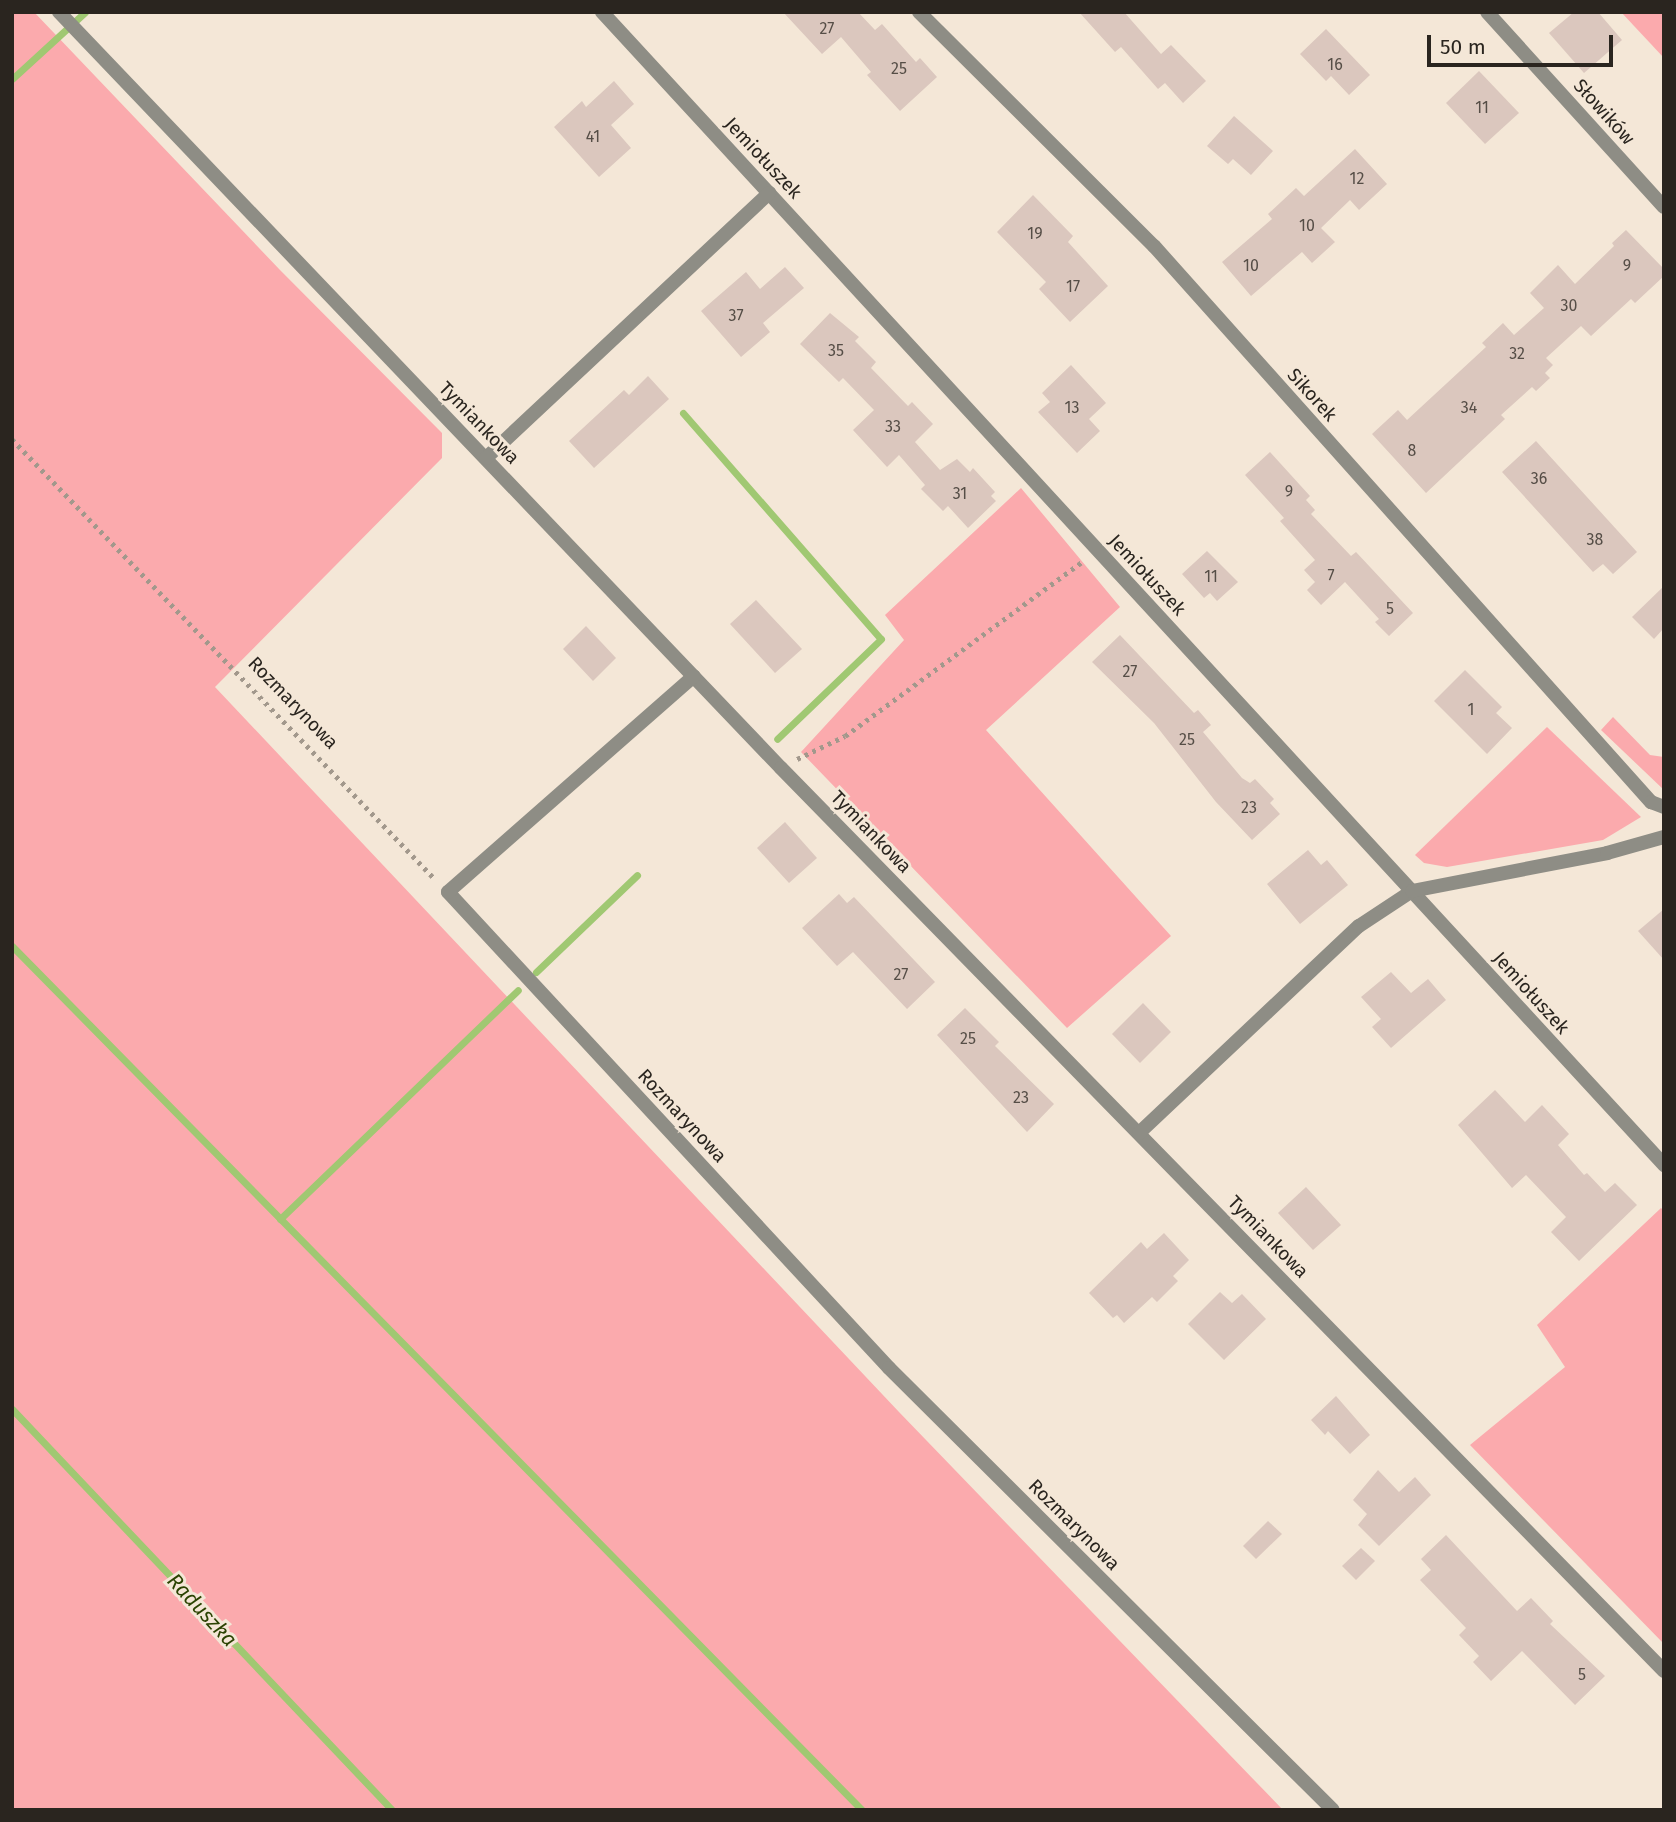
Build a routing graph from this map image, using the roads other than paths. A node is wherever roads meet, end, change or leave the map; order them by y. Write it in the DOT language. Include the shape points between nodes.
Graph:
graph roads {
  1 [pos="59,12"];
  2 [pos="602,12"];
  3 [pos="1487,12"];
  4 [pos="920,15"];
  5 [pos="769,193"];
  6 [pos="1664,207"];
  7 [pos="486,458"];
  8 [pos="694,676"];
  9 [pos="1664,807"];
  10 [pos="1664,837"];
  11 [pos="1412,891"];
  12 [pos="1139,1133"];
  13 [pos="1664,1165"];
  14 [pos="1664,1671"];
  15 [pos="1333,1810"];
  1 -- 7 [label="street, Tymiankowa"];
  2 -- 5 [label="street, Jemiołuszek"];
  3 -- 6 [label="street, Słowików"];
  4 -- 9 [label="street, Sikorek" via="1154,246 1651,802"];
  5 -- 7 [label="street"];
  5 -- 11 [label="street, Jemiołuszek"];
  7 -- 8 [label="street, Tymiankowa"];
  8 -- 12 [label="street, Tymiankowa"];
  8 -- 15 [label="street, Rozmarynowa" via="448,892 889,1368"];
  10 -- 11 [label="street" via="1607,853"];
  11 -- 12 [label="street" via="1359,926"];
  11 -- 13 [label="street, Jemiołuszek"];
  12 -- 14 [label="street, Tymiankowa"];
}
